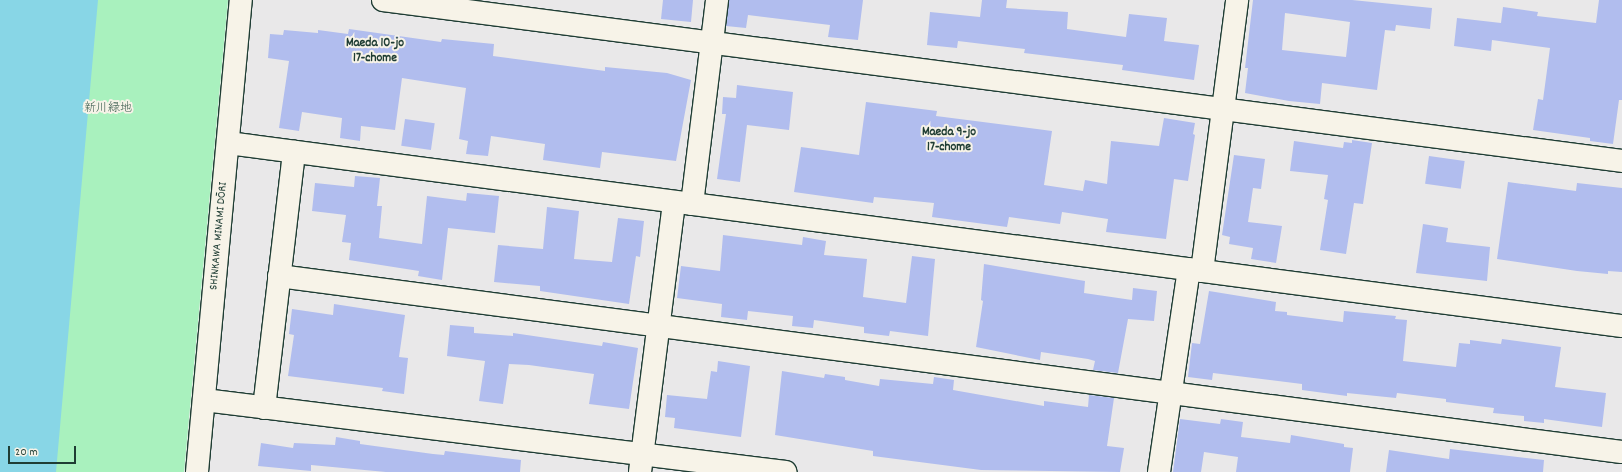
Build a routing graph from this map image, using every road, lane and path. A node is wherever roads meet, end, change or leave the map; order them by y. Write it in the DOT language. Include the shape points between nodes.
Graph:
graph roads {
  1 [pos="241,0"];
  2 [pos="383,0"];
  3 [pos="717,0"];
  4 [pos="1237,0"];
  5 [pos="711,43"];
  6 [pos="1224,109"];
  7 [pos="228,144"];
  8 [pos="294,152"];
  9 [pos="1622,161"];
  10 [pos="683,203"];
  11 [pos="1195,270"];
  12 [pos="279,276"];
  13 [pos="658,326"];
  14 [pos="1622,326"];
  15 [pos="1171,393"];
  16 [pos="204,400"];
  17 [pos="264,408"];
  18 [pos="1622,452"];
  19 [pos="640,463"];
  20 [pos="197,472"];
  21 [pos="786,472"];
  22 [pos="1159,472"];
  1 -- 7 [label="street, SHINKAWA MINAMI DŌRI"];
  2 -- 5 [label="street"];
  3 -- 5 [label="street"];
  4 -- 6 [label="street"];
  5 -- 6 [label="street"];
  5 -- 10 [label="street"];
  6 -- 9 [label="street"];
  6 -- 11 [label="street"];
  7 -- 8 [label="street"];
  7 -- 16 [label="street, SHINKAWA MINAMI DŌRI"];
  8 -- 10 [label="street"];
  8 -- 12 [label="street"];
  10 -- 11 [label="street"];
  10 -- 13 [label="street"];
  11 -- 14 [label="street"];
  11 -- 15 [label="street"];
  12 -- 13 [label="street"];
  12 -- 17 [label="street"];
  13 -- 15 [label="street"];
  13 -- 19 [label="street"];
  15 -- 18 [label="street"];
  15 -- 22 [label="street"];
  16 -- 17 [label="street"];
  16 -- 20 [label="street, SHINKAWA MINAMI DŌRI"];
  17 -- 19 [label="street"];
  19 -- 21 [label="street"];
}
